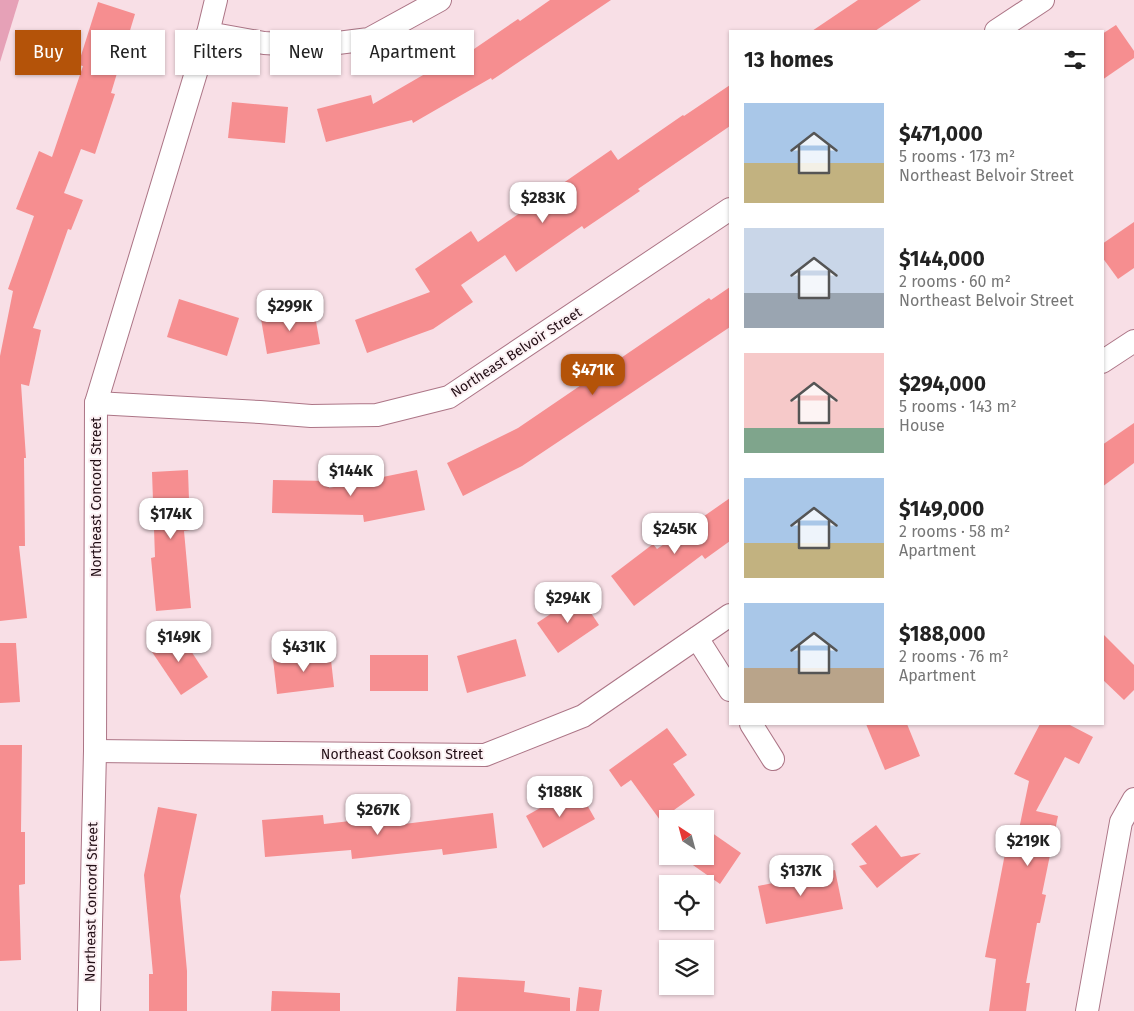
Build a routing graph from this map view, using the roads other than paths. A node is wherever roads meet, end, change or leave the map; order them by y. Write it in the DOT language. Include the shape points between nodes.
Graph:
graph roads {
  1 [pos="216,0"];
  2 [pos="440,0"];
  3 [pos="1043,0"];
  4 [pos="208,30"];
  5 [pos="998,30"];
  6 [pos="260,42"];
  7 [pos="195,75"];
  8 [pos="729,211"];
  9 [pos="1134,341"];
  10 [pos="1104,361"];
  11 [pos="96,403"];
  12 [pos="729,616"];
  13 [pos="697,638"];
  14 [pos="729,688"];
  15 [pos="752,725"];
  16 [pos="95,751"];
  17 [pos="773,759"];
  18 [pos="1134,799"];
  19 [pos="89,1011"];
  20 [pos="1087,1011"];
  1 -- 4 [label="street, Northeast Concord Street"];
  2 -- 6 [label="street" via="369,39 314,46"];
  3 -- 5 [label="street"];
  7 -- 11 [label="street, Northeast Concord Street"];
  8 -- 11 [label="street, Northeast Belvoir Street" via="450,397 377,416 310,416"];
  9 -- 10 [label="street"];
  11 -- 16 [label="street, Northeast Concord Street"];
  12 -- 13 [label="street, Northeast Cookson Street"];
  13 -- 14 [label="street"];
  13 -- 16 [label="street, Northeast Cookson Street" via="583,716 485,755"];
  15 -- 17 [label="street"];
  16 -- 19 [label="street, Northeast Concord Street"];
  18 -- 20 [label="street" via="1121,822"];
}
